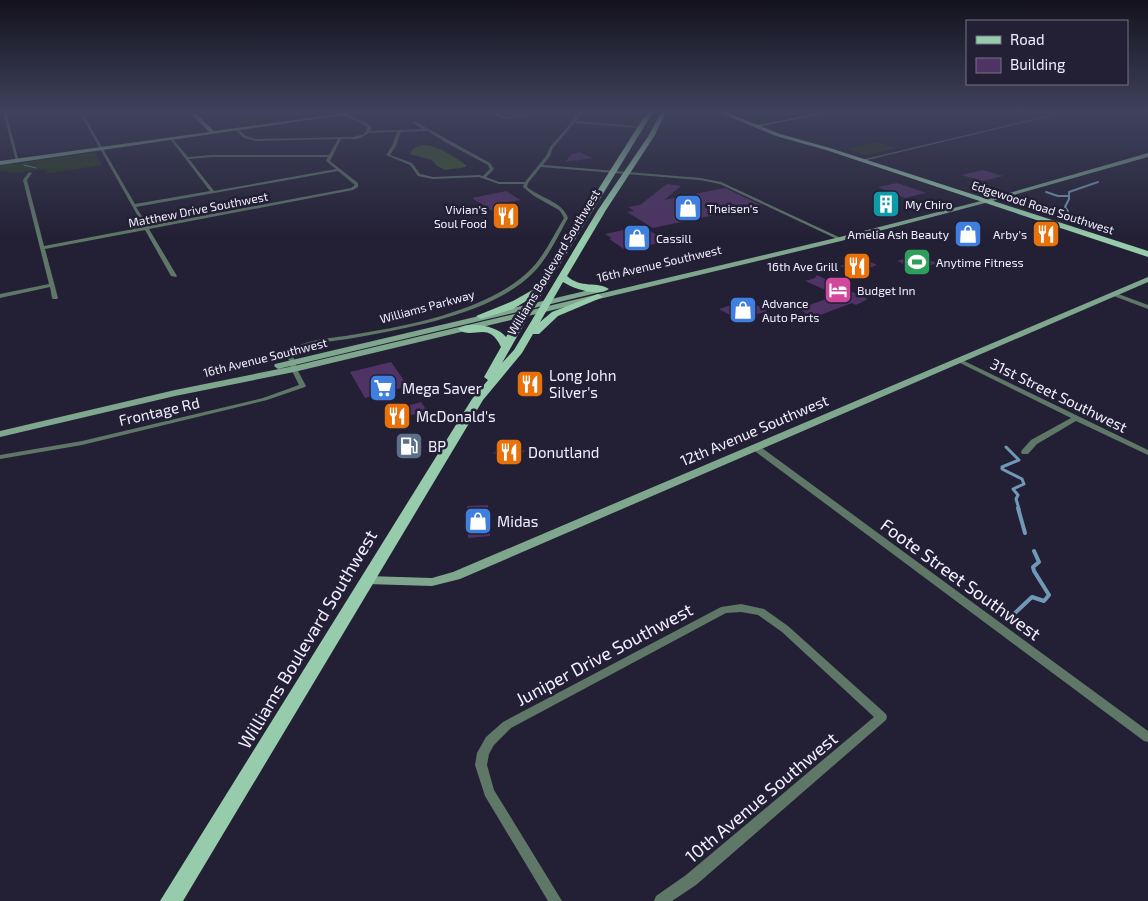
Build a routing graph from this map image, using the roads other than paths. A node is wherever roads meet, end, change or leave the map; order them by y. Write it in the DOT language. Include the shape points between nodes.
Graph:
graph roads {
  1 [pos="16,154"];
  2 [pos="66,154"];
  3 [pos="104,154"];
  4 [pos="184,154"];
  5 [pos="389,154"];
  6 [pos="470,154"];
  7 [pos="549,154"];
  8 [pos="624,154"];
  9 [pos="638,154"];
  10 [pos="844,154"];
  11 [pos="888,154"];
  12 [pos="1135,154"];
  13 [pos="1148,155"];
  14 [pos="331,156"];
  15 [pos="187,158"];
  16 [pos="863,160"];
  17 [pos="18,161"];
  18 [pos="0,163"];
  19 [pos="540,166"];
  20 [pos="339,170"];
  21 [pos="613,172"];
  22 [pos="30,173"];
  23 [pos="626,173"];
  24 [pos="484,177"];
  25 [pos="526,183"];
  26 [pos="213,192"];
  27 [pos="983,200"];
  28 [pos="134,206"];
  29 [pos="147,228"];
  30 [pos="832,235"];
  31 [pos="841,239"];
  32 [pos="42,248"];
  33 [pos="1148,254"];
  34 [pos="174,276"];
  35 [pos="562,276"];
  36 [pos="1148,279"];
  37 [pos="545,280"];
  38 [pos="52,285"];
  39 [pos="601,293"];
  40 [pos="1113,294"];
  41 [pos="0,296"];
  42 [pos="55,298"];
  43 [pos="530,306"];
  44 [pos="544,306"];
  45 [pos="1148,307"];
  46 [pos="524,314"];
  47 [pos="480,316"];
  48 [pos="464,329"];
  49 [pos="505,346"];
  50 [pos="518,351"];
  51 [pos="958,360"];
  52 [pos="293,365"];
  53 [pos="478,399"];
  54 [pos="1076,418"];
  55 [pos="0,434"];
  56 [pos="755,447"];
  57 [pos="1025,452"];
  58 [pos="1148,454"];
  59 [pos="0,457"];
  60 [pos="367,580"];
  61 [pos="882,717"];
  62 [pos="1148,737"];
  63 [pos="171,901"];
  64 [pos="555,901"];
  65 [pos="661,901"];
  1 -- 17 [label="street"];
  2 -- 17 [label="main road"];
  3 -- 28 [label="street"];
  4 -- 15 [label="street"];
  5 -- 24 [label="street" via="410,164 419,175 433,178"];
  6 -- 24 [label="street" via="492,169"];
  7 -- 19 [label="street"];
  8 -- 21 [label="main road, Williams Boulevard Southwest"];
  9 -- 23 [label="main road, Williams Boulevard Southwest"];
  10 -- 16 [label="main road, Edgewood Road Southwest"];
  11 -- 16 [label="street"];
  12 -- 27 [label="main road, 16th Avenue Southwest"];
  13 -- 27 [label="main road, 16th Avenue Southwest"];
  14 -- 15 [label="street"];
  14 -- 20 [label="street" via="328,161"];
  15 -- 26 [label="street"];
  16 -- 27 [label="main road, Edgewood Road Southwest"];
  17 -- 18 [label="main road"];
  19 -- 21 [label="street"];
  19 -- 25 [label="street"];
  20 -- 26 [label="street"];
  20 -- 29 [label="street, Matthew Drive Southwest" via="357,186 345,192"];
  21 -- 23 [label="street"];
  21 -- 37 [label="main road, Williams Boulevard Southwest"];
  22 -- 32 [label="street" via="25,180"];
  23 -- 30 [label="street" via="720,182"];
  23 -- 35 [label="main road, Williams Boulevard Southwest"];
  24 -- 25 [label="street" via="499,183"];
  25 -- 52 [label="street, Williams Parkway" via="528,191 564,211 566,218 532,270 515,285 486,301 450,314 298,346 290,354"];
  26 -- 28 [label="street"];
  27 -- 30 [label="main road, 16th Avenue Southwest"];
  27 -- 31 [label="main road, 16th Avenue Southwest"];
  27 -- 33 [label="main road, Edgewood Road Southwest"];
  28 -- 29 [label="street"];
  29 -- 32 [label="street, Matthew Drive Southwest"];
  29 -- 34 [label="street"];
  30 -- 31 [label="street"];
  30 -- 39 [label="main road, 16th Avenue Southwest"];
  31 -- 39 [label="main road, 16th Avenue Southwest"];
  32 -- 38 [label="street"];
  35 -- 39 [label="main road" via="574,286"];
  35 -- 44 [label="main road, Williams Boulevard Southwest"];
  36 -- 40 [label="main road, 12th Avenue Southwest"];
  37 -- 43 [label="main road, Williams Boulevard Southwest"];
  37 -- 47 [label="main road" via="519,303"];
  38 -- 41 [label="street"];
  38 -- 42 [label="street"];
  39 -- 44 [label="main road, 16th Avenue Southwest"];
  39 -- 50 [label="main road" via="555,314"];
  40 -- 45 [label="street"];
  40 -- 51 [label="main road, 12th Avenue Southwest"];
  43 -- 44 [label="main road, 16th Avenue Southwest"];
  43 -- 46 [label="main road, Williams Boulevard Southwest"];
  43 -- 47 [label="main road, 16th Avenue Southwest"];
  44 -- 46 [label="main road, 16th Avenue Southwest"];
  44 -- 50 [label="main road, Williams Boulevard Southwest"];
  46 -- 48 [label="main road, 16th Avenue Southwest"];
  46 -- 49 [label="main road, Williams Boulevard Southwest"];
  47 -- 52 [label="main road, 16th Avenue Southwest"];
  48 -- 49 [label="main road" via="496,332 503,338"];
  48 -- 52 [label="main road, 16th Avenue Southwest"];
  49 -- 53 [label="main road, Williams Boulevard Southwest"];
  50 -- 53 [label="main road, Williams Boulevard Southwest"];
  51 -- 54 [label="street, 31st Street Southwest"];
  51 -- 56 [label="main road, 12th Avenue Southwest"];
  52 -- 55 [label="main road, 16th Avenue Southwest"];
  52 -- 59 [label="street, Frontage Rd" via="303,386 265,399 82,443"];
  53 -- 60 [label="main road, Williams Boulevard Southwest"];
  54 -- 57 [label="street" via="1034,442"];
  54 -- 58 [label="street, 31st Street Southwest"];
  56 -- 60 [label="main road, 12th Avenue Southwest" via="456,576 432,582"];
  56 -- 62 [label="street, Foote Street Southwest"];
  60 -- 63 [label="main road, Williams Boulevard Southwest"];
  61 -- 64 [label="street, Juniper Drive Southwest" via="785,629 761,612 741,608 724,610 507,725 490,741 480,765 489,792"];
  61 -- 65 [label="street, 10th Avenue Southwest" via="699,874"];
}
